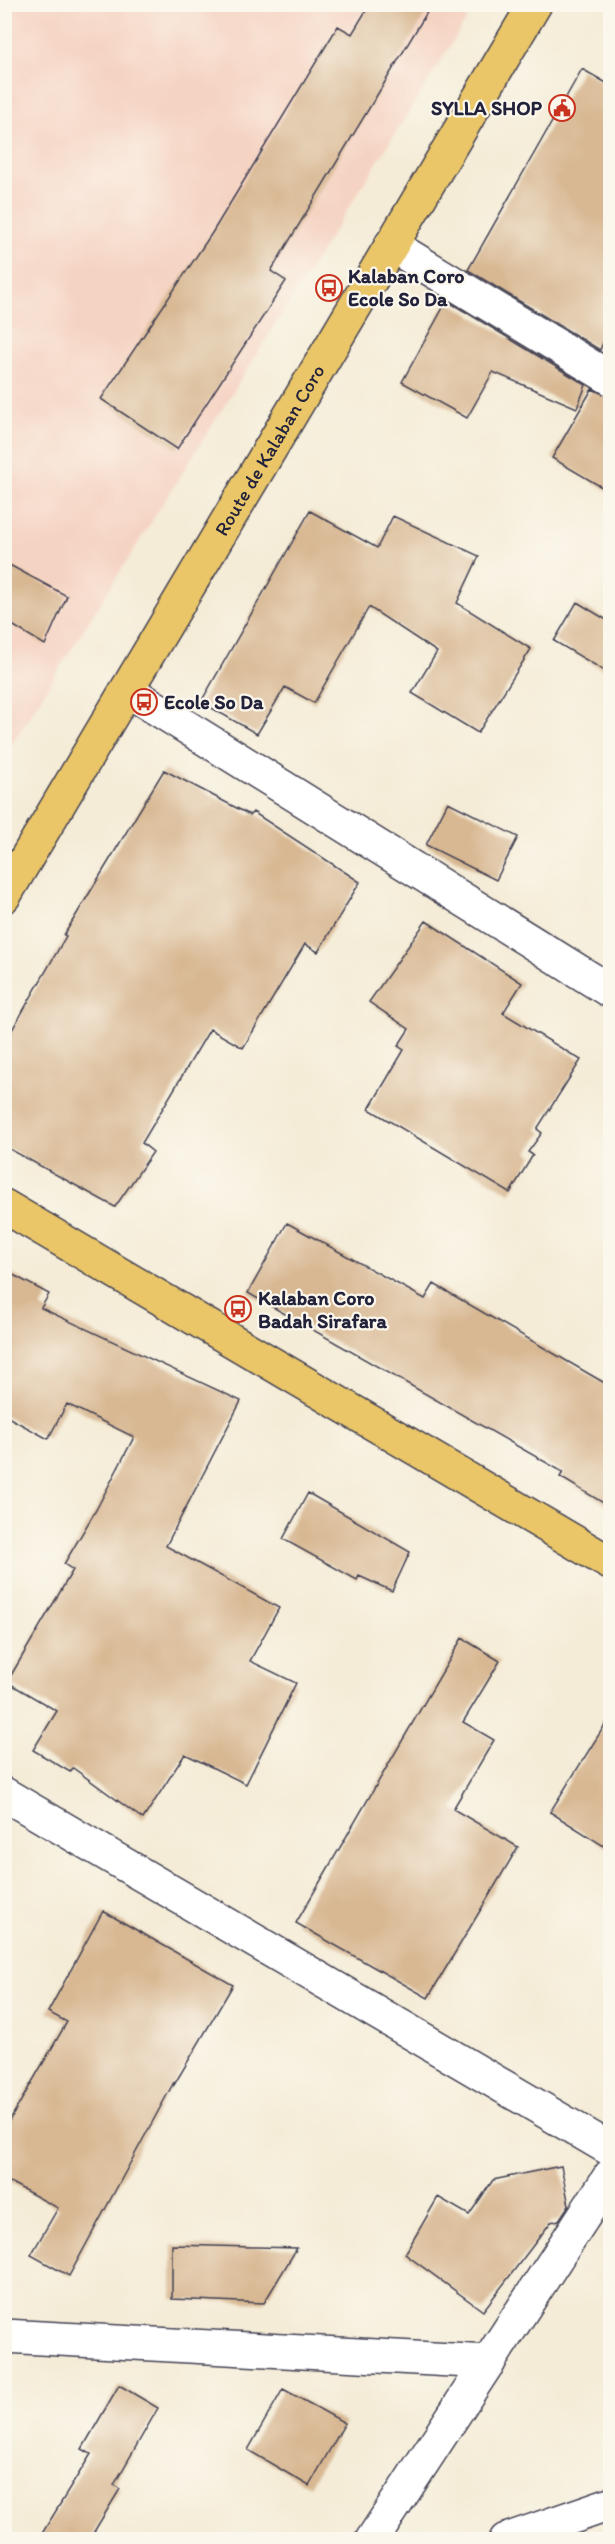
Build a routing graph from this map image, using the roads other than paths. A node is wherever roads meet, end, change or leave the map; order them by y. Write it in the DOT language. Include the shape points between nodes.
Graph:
graph roads {
  1 [pos="535,4"];
  2 [pos="391,245"];
  3 [pos="610,378"];
  4 [pos="127,690"];
  5 [pos="14,864"];
  6 [pos="4,896"];
  7 [pos="610,988"];
  8 [pos="4,1206"];
  9 [pos="610,1563"];
  10 [pos="4,1794"];
  11 [pos="610,2149"];
  12 [pos="610,2176"];
  13 [pos="4,2336"];
  14 [pos="489,2362"];
  15 [pos="610,2504"];
  16 [pos="372,2540"];
  17 [pos="506,2540"];
  1 -- 2 [label="main road, Route de Kalaban Coro"];
  2 -- 3 [label="street"];
  2 -- 4 [label="main road, Route de Kalaban Coro"];
  4 -- 5 [label="main road, Route de Kalaban Coro"];
  4 -- 7 [label="street"];
  5 -- 6 [label="main road, Route de Kalaban Coro"];
  8 -- 9 [label="main road"];
  10 -- 11 [label="street"];
  12 -- 14 [label="street"];
  13 -- 14 [label="street"];
  14 -- 16 [label="street"];
  15 -- 17 [label="street"];
}
